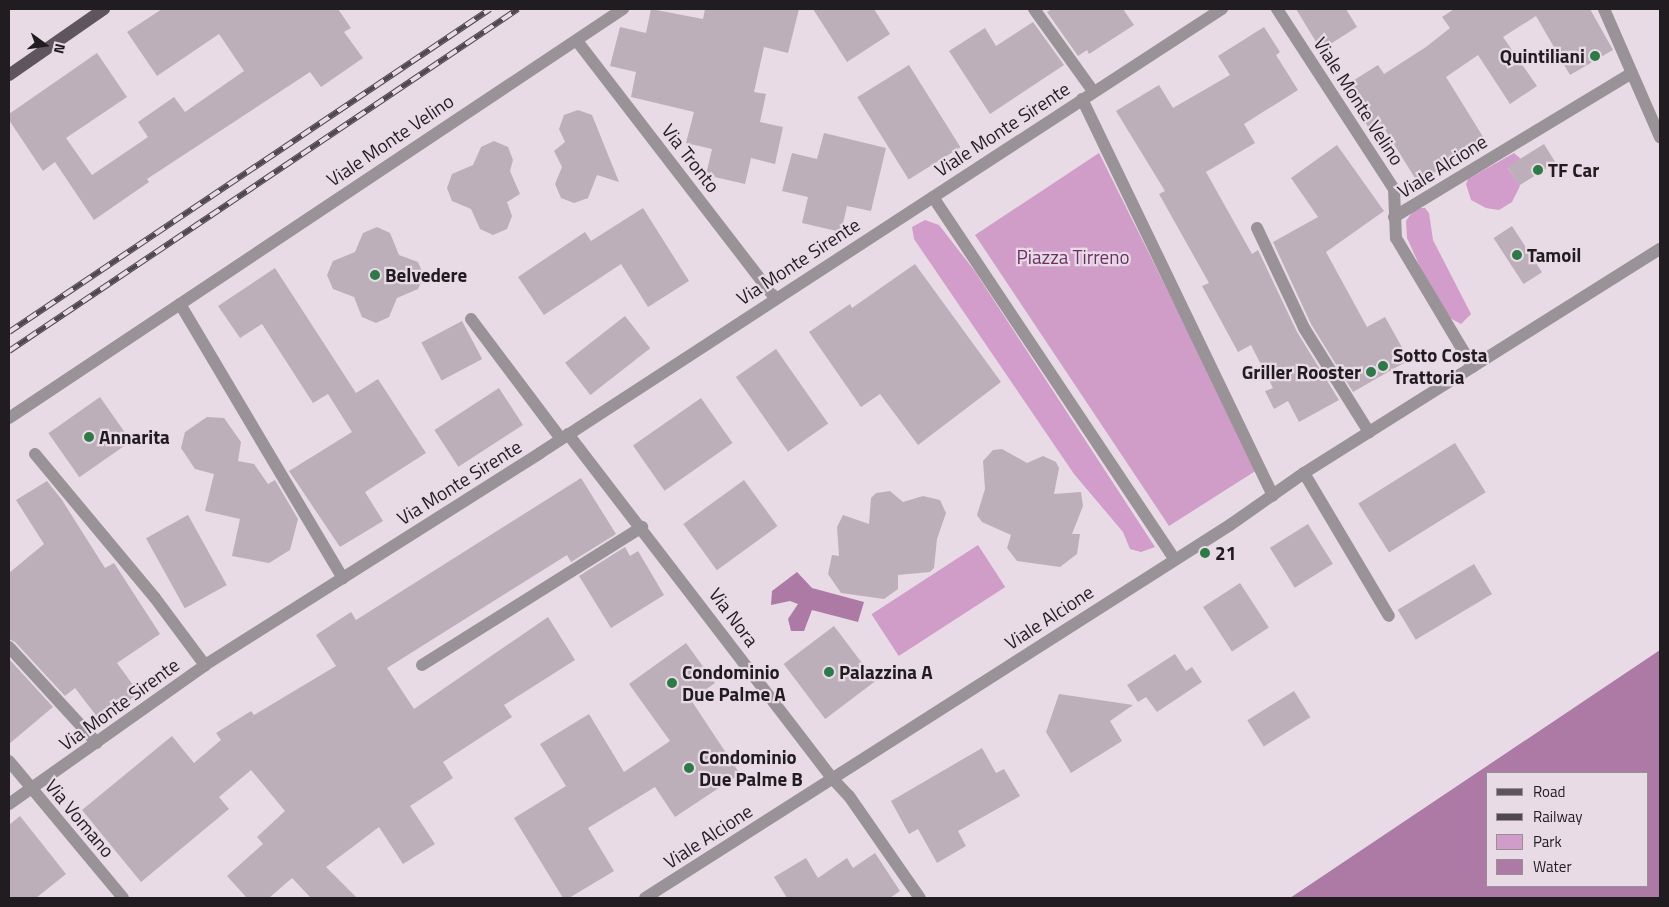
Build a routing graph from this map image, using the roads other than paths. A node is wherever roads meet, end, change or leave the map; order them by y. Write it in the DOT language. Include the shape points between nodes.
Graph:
graph roads {
  1 [pos="104,9"];
  2 [pos="623,9"];
  3 [pos="1034,9"];
  4 [pos="1222,9"];
  5 [pos="1277,9"];
  6 [pos="1604,9"];
  7 [pos="577,41"];
  8 [pos="1630,74"];
  9 [pos="9,75"];
  10 [pos="1093,91"];
  11 [pos="1082,99"];
  12 [pos="1660,137"];
  13 [pos="933,197"];
  14 [pos="1394,217"];
  15 [pos="1257,228"];
  16 [pos="1660,248"];
  17 [pos="775,298"];
  18 [pos="180,304"];
  19 [pos="471,319"];
  20 [pos="1473,367"];
  21 [pos="9,418"];
  22 [pos="1369,432"];
  23 [pos="569,433"];
  24 [pos="35,454"];
  25 [pos="1304,473"];
  26 [pos="1273,495"];
  27 [pos="642,527"];
  28 [pos="1174,559"];
  29 [pos="343,578"];
  30 [pos="1389,616"];
  31 [pos="9,647"];
  32 [pos="205,665"];
  33 [pos="422,665"];
  34 [pos="97,744"];
  35 [pos="9,761"];
  36 [pos="832,778"];
  37 [pos="32,790"];
  38 [pos="9,804"];
  39 [pos="123,898"];
  40 [pos="645,898"];
  41 [pos="920,898"];
  1 -- 9 [label="main road"];
  2 -- 7 [label="street, Viale Monte Velino"];
  3 -- 10 [label="street, Viale Monte Sirente"];
  4 -- 10 [label="street, Viale Monte Sirente"];
  5 -- 14 [label="street, Viale Monte Velino" via="1394,189"];
  6 -- 8 [label="street"];
  7 -- 17 [label="street, Via Tronto"];
  7 -- 18 [label="street, Viale Monte Velino" via="404,152"];
  8 -- 12 [label="street"];
  8 -- 14 [label="street, Viale Alcione"];
  10 -- 11 [label="street, Viale Monte Sirente"];
  11 -- 13 [label="street, Viale Monte Sirente"];
  11 -- 26 [label="street"];
  13 -- 17 [label="street, Via Monte Sirente"];
  13 -- 28 [label="street"];
  14 -- 20 [label="street, Viale Alcione" via="1396,238"];
  15 -- 22 [label="street" via="1304,328"];
  16 -- 20 [label="street, Viale Alcione"];
  17 -- 23 [label="street, Via Monte Sirente"];
  18 -- 21 [label="street, Viale Monte Velino"];
  18 -- 29 [label="street"];
  19 -- 23 [label="street, Via Nora"];
  20 -- 22 [label="street, Viale Alcione"];
  22 -- 25 [label="street, Viale Alcione"];
  23 -- 27 [label="street, Via Nora"];
  23 -- 29 [label="street, Via Monte Sirente"];
  24 -- 32 [label="street" via="155,598"];
  25 -- 26 [label="street, Viale Alcione"];
  25 -- 30 [label="street"];
  26 -- 28 [label="street, Viale Alcione"];
  27 -- 33 [label="street"];
  27 -- 36 [label="street, Via Nora"];
  28 -- 36 [label="street, Viale Alcione"];
  29 -- 32 [label="street, Via Monte Sirente"];
  31 -- 34 [label="street"];
  32 -- 34 [label="street, Via Monte Sirente"];
  34 -- 37 [label="street, Via Monte Sirente"];
  35 -- 37 [label="street, Via Vomano"];
  36 -- 40 [label="street, Viale Alcione"];
  36 -- 41 [label="street, Via Nora" via="849,796"];
  37 -- 38 [label="street, Via Monte Sirente"];
  37 -- 39 [label="street, Via Vomano"];
}
